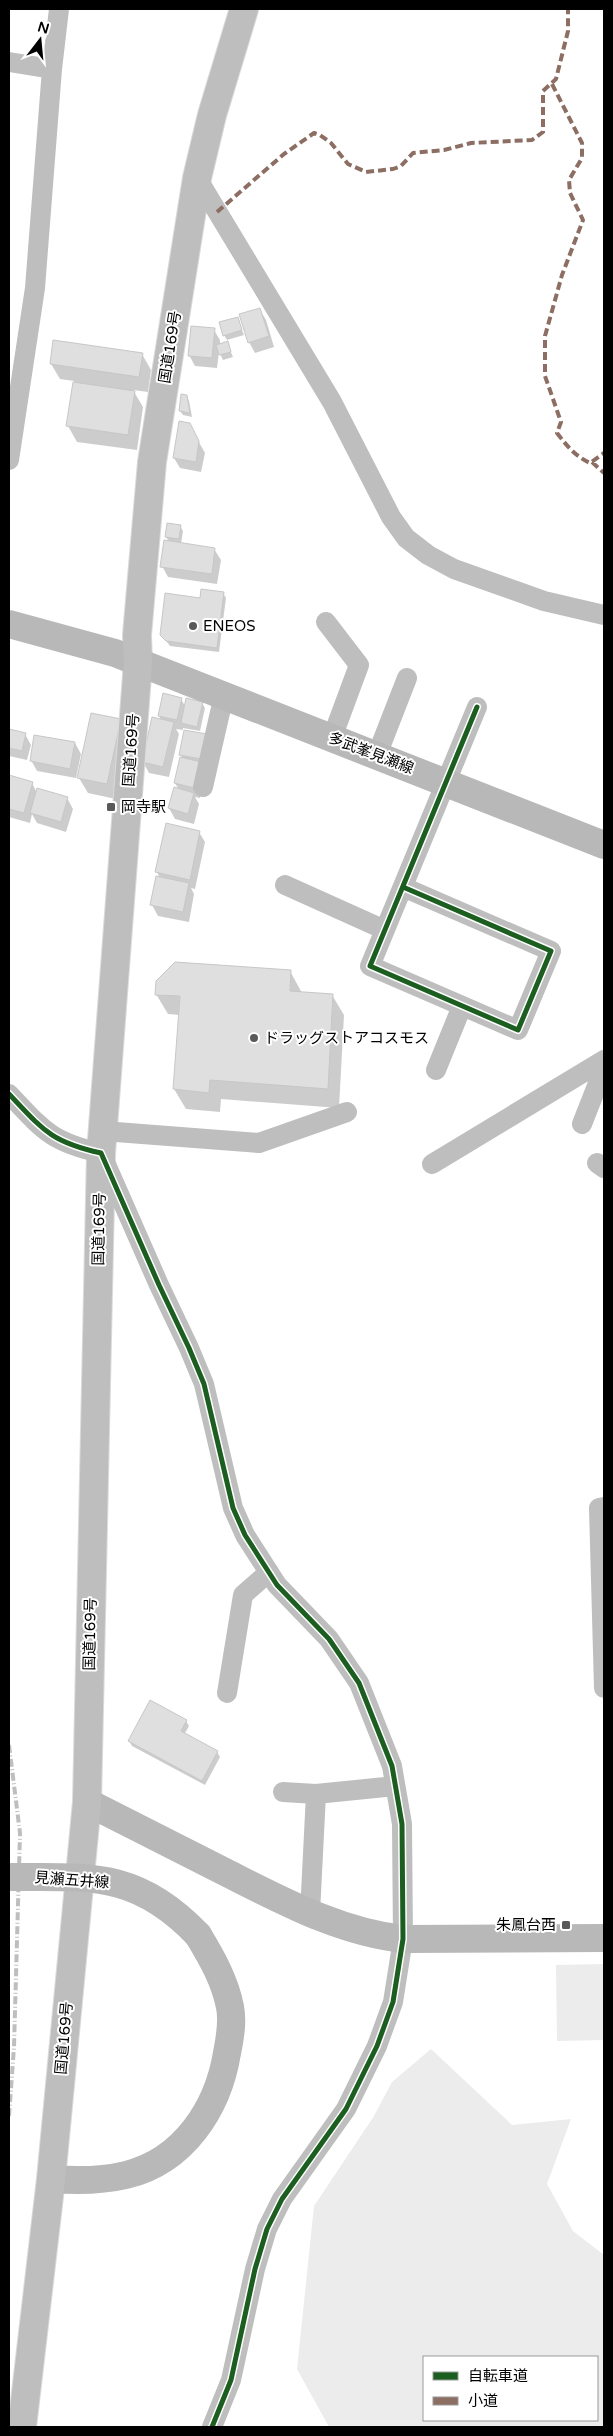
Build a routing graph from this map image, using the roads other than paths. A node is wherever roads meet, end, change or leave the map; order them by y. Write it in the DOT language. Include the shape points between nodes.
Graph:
graph roads {
  1 [pos="59,9"];
  2 [pos="244,9"];
  3 [pos="9,62"];
  4 [pos="52,68"];
  5 [pos="197,178"];
  6 [pos="9,459"];
  7 [pos="604,616"];
  8 [pos="326,622"];
  9 [pos="9,624"];
  10 [pos="138,662"];
  11 [pos="407,678"];
  12 [pos="224,695"];
  13 [pos="476,707"];
  14 [pos="332,738"];
  15 [pos="376,755"];
  16 [pos="446,782"];
  17 [pos="203,787"];
  18 [pos="604,845"];
  19 [pos="285,885"];
  20 [pos="403,887"];
  21 [pos="385,930"];
  22 [pos="462,1006"];
  23 [pos="604,1060"];
  24 [pos="604,1068"];
  25 [pos="436,1070"];
  26 [pos="9,1094"];
  27 [pos="347,1112"];
  28 [pos="582,1124"];
  29 [pos="102,1142"];
  30 [pos="432,1164"];
  31 [pos="604,1508"];
  32 [pos="269,1572"];
  33 [pos="604,1688"];
  34 [pos="227,1693"];
  35 [pos="395,1786"];
  36 [pos="283,1792"];
  37 [pos="316,1794"];
  38 [pos="86,1802"];
  39 [pos="9,1877"];
  40 [pos="310,1913"];
  41 [pos="604,1938"];
  42 [pos="402,1939"];
  43 [pos="51,2179"];
  44 [pos="22,2427"];
  45 [pos="212,2427"];
  1 -- 4 [label="street"];
  2 -- 5 [label="highway, 国道169号"];
  3 -- 4 [label="street"];
  4 -- 6 [label="street" via="35,288"];
  5 -- 7 [label="street" via="332,402 391,517 406,538 428,556 454,570 544,601"];
  5 -- 10 [label="highway, 国道169号" via="152,462 137,635"];
  8 -- 14 [label="street" via="359,665"];
  9 -- 10 [label="main road, 多武峯見瀬線"];
  10 -- 12 [label="main road, 多武峯見瀬線"];
  10 -- 29 [label="highway, 国道169号"];
  11 -- 15 [label="street"];
  12 -- 14 [label="main road, 多武峯見瀬線"];
  12 -- 17 [label="street"];
  13 -- 16 [label="street"];
  14 -- 15 [label="main road, 多武峯見瀬線"];
  15 -- 16 [label="main road, 多武峯見瀬線"];
  16 -- 18 [label="main road, 多武峯見瀬線"];
  16 -- 20 [label="street"];
  19 -- 21 [label="street"];
  20 -- 21 [label="street"];
  20 -- 22 [label="street" via="551,951 518,1030"];
  21 -- 22 [label="street" via="370,966"];
  22 -- 25 [label="street"];
  23 -- 30 [label="street"];
  24 -- 28 [label="street"];
  26 -- 29 [label="street" via="46,1133 71,1146"];
  27 -- 29 [label="street" via="259,1143"];
  29 -- 32 [label="street" via="158,1285 204,1384 233,1508 245,1535"];
  29 -- 38 [label="highway, 国道169号"];
  31 -- 33 [label="street" via="599,1508"];
  32 -- 34 [label="street" via="243,1595"];
  32 -- 35 [label="street" via="277,1585 329,1639 359,1683 392,1766"];
  35 -- 37 [label="street"];
  35 -- 42 [label="street" via="402,1824"];
  36 -- 37 [label="street"];
  37 -- 40 [label="street"];
  38 -- 40 [label="main road"];
  38 -- 43 [label="highway, 国道169号"];
  39 -- 43 [label="main road, 見瀬五井線, bridge" via="99,1879 128,1886 154,1898 179,1915 198,1935 223,1981 230,2009 230,2036 217,2092 202,2121 186,2140 168,2155 128,2174 77,2181"];
  40 -- 42 [label="main road" via="349,1928"];
  41 -- 42 [label="main road"];
  42 -- 45 [label="street" via="393,2002 377,2046 346,2109 282,2199 267,2228 230,2380"];
  43 -- 44 [label="highway, 国道169号"];
}
